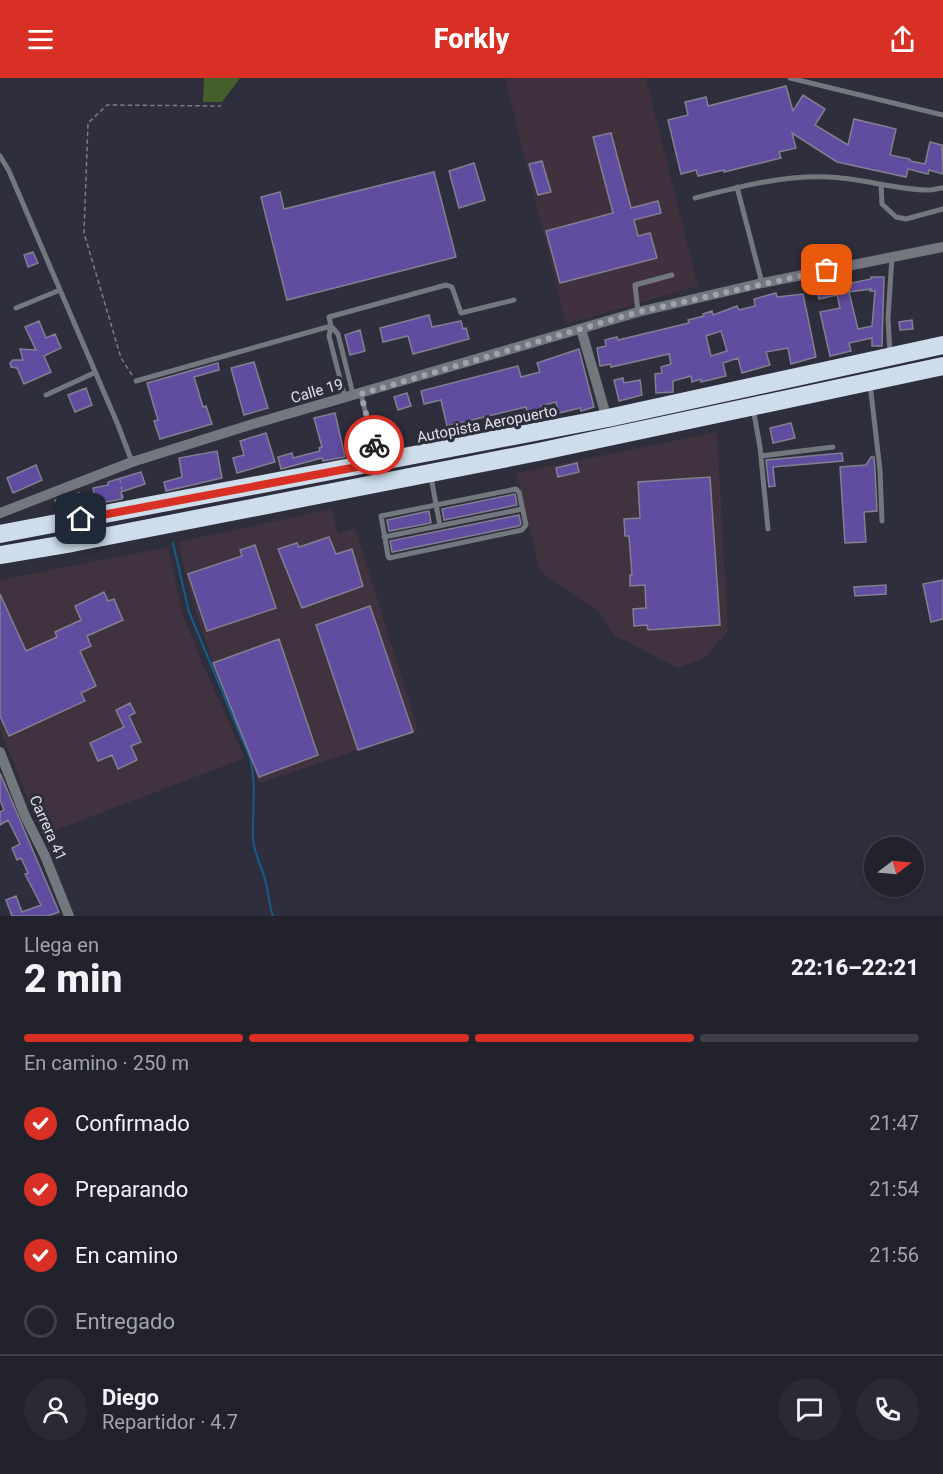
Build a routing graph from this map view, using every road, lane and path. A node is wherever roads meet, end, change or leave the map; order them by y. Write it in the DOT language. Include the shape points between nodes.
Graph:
graph roads {
  1 [pos="790,78"];
  2 [pos="221,106"];
  3 [pos="943,115"];
  4 [pos="0,156"];
  5 [pos="880,184"];
  6 [pos="737,187"];
  7 [pos="943,188"];
  8 [pos="695,198"];
  9 [pos="943,210"];
  10 [pos="943,247"];
  11 [pos="892,256"];
  12 [pos="672,275"];
  13 [pos="762,283"];
  14 [pos="60,290"];
  15 [pos="514,300"];
  16 [pos="16,308"];
  17 [pos="638,312"];
  18 [pos="331,326"];
  19 [pos="581,329"];
  20 [pos="943,345"];
  21 [pos="890,356"];
  22 [pos="943,366"];
  23 [pos="94,373"];
  24 [pos="136,381"];
  25 [pos="870,382"];
  26 [pos="46,394"];
  27 [pos="353,396"];
  28 [pos="752,407"];
  29 [pos="607,419"];
  30 [pos="833,447"];
  31 [pos="761,456"];
  32 [pos="132,462"];
  33 [pos="378,463"];
  34 [pos="118,467"];
  35 [pos="430,473"];
  36 [pos="436,506"];
  37 [pos="522,509"];
  38 [pos="125,511"];
  39 [pos="0,513"];
  40 [pos="882,521"];
  41 [pos="440,526"];
  42 [pos="768,529"];
  43 [pos="0,534"];
  44 [pos="384,537"];
  45 [pos="0,555"];
  46 [pos="0,752"];
  47 [pos="69,916"];
  1 -- 3 [label="lane"];
  2 -- 24 [label="path" via="107,105 88,123 84,233 121,358"];
  4 -- 14 [label="lane"];
  5 -- 6 [label="lane" via="811,177"];
  5 -- 7 [label="lane"];
  5 -- 9 [label="lane" via="882,204 896,217 906,219"];
  6 -- 8 [label="lane"];
  6 -- 13 [label="lane"];
  10 -- 11 [label="street, Calle 19"];
  11 -- 13 [label="street, Calle 19"];
  11 -- 21 [label="lane"];
  12 -- 17 [label="lane" via="635,285"];
  13 -- 17 [label="street, Calle 19"];
  14 -- 16 [label="lane"];
  14 -- 23 [label="lane"];
  15 -- 18 [label="lane" via="461,313 452,287 446,285 329,317"];
  17 -- 19 [label="street, Calle 19"];
  18 -- 24 [label="lane"];
  18 -- 27 [label="lane" via="338,334"];
  18 -- 27 [label="lane" via="328,336"];
  19 -- 27 [label="street, Calle 19"];
  19 -- 29 [label="street"];
  20 -- 21 [label="highway, Autopista Aeropuerto"];
  21 -- 29 [label="highway, Autopista Aeropuerto"];
  22 -- 25 [label="highway"];
  23 -- 26 [label="lane"];
  23 -- 32 [label="lane"];
  25 -- 28 [label="highway"];
  25 -- 40 [label="lane"];
  27 -- 32 [label="street, Calle 19"];
  27 -- 33 [label="lane"];
  28 -- 31 [label="lane"];
  28 -- 35 [label="highway"];
  29 -- 33 [label="highway, Autopista Aeropuerto"];
  30 -- 31 [label="lane"];
  31 -- 42 [label="lane"];
  32 -- 34 [label="street, Calle 19"];
  33 -- 38 [label="highway, Autopista Aeropuerto"];
  34 -- 38 [label="path"];
  34 -- 39 [label="street, Calle 19"];
  35 -- 36 [label="lane"];
  35 -- 45 [label="highway"];
  36 -- 37 [label="lane" via="516,489"];
  36 -- 41 [label="lane"];
  36 -- 44 [label="lane" via="381,516"];
  37 -- 41 [label="lane"];
  37 -- 44 [label="lane" via="522,530 389,558"];
  38 -- 43 [label="highway, Autopista Aeropuerto"];
  41 -- 44 [label="lane"];
  46 -- 47 [label="street, Carrera 41"];
}
